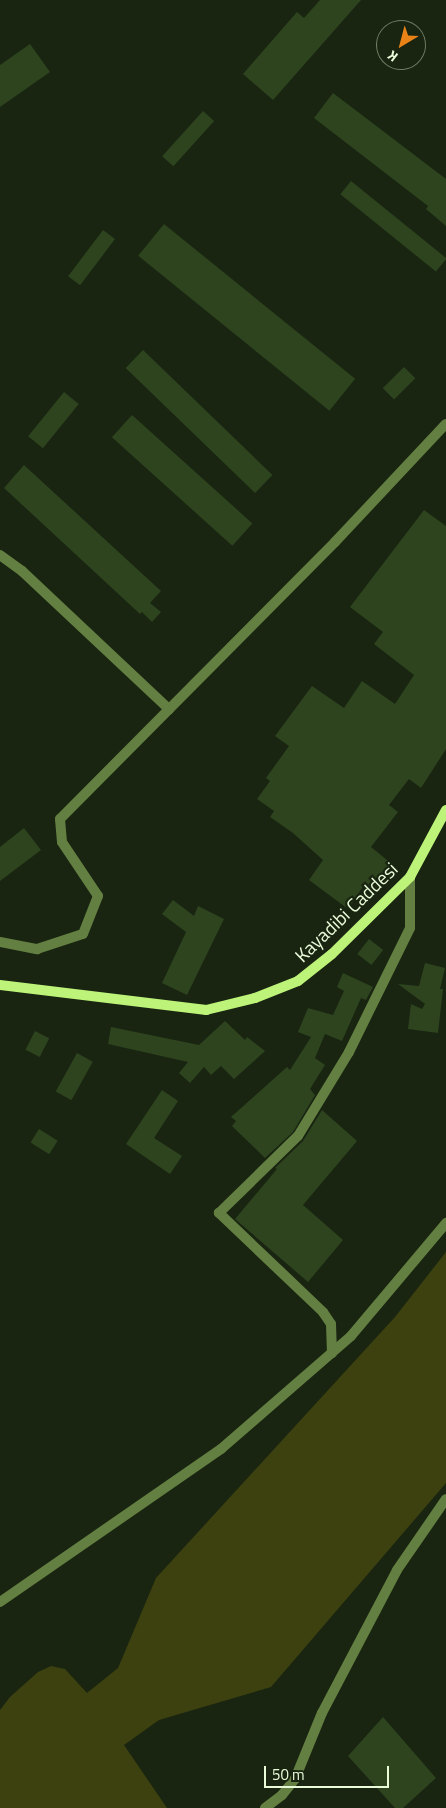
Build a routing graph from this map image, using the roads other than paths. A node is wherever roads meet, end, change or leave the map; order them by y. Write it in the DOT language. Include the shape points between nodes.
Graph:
graph roads {
  1 [pos="446,424"];
  2 [pos="0,555"];
  3 [pos="169,709"];
  4 [pos="446,810"];
  5 [pos="410,877"];
  6 [pos="0,942"];
  7 [pos="0,985"];
  8 [pos="446,1223"];
  9 [pos="332,1353"];
  10 [pos="446,1499"];
  11 [pos="0,1602"];
  12 [pos="265,1808"];
  1 -- 3 [label="street" via="335,542"];
  2 -- 3 [label="street" via="22,571"];
  3 -- 6 [label="street" via="60,819 62,842 98,896 83,934 37,949"];
  4 -- 5 [label="street, Kayadibi Caddesi"];
  5 -- 7 [label="street, Kayadibi Caddesi" via="332,954 298,981 255,998 206,1010"];
  5 -- 9 [label="street" via="410,928 349,1052 298,1136 219,1213 322,1312 331,1324"];
  8 -- 9 [label="street" via="351,1336"];
  9 -- 11 [label="street" via="220,1449"];
  10 -- 12 [label="street" via="397,1570 322,1713 295,1779"];
}
